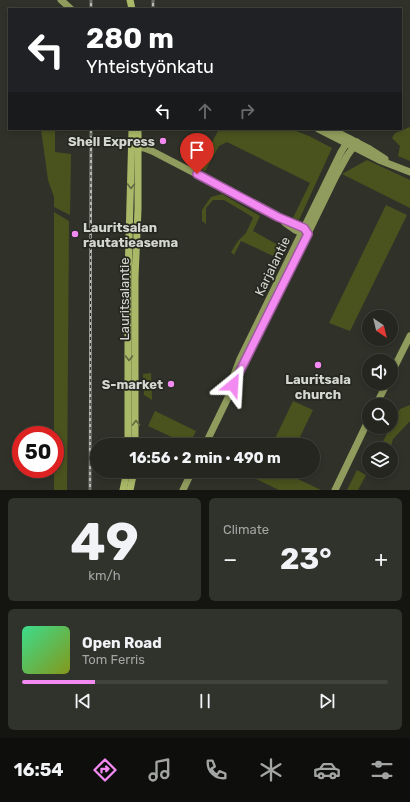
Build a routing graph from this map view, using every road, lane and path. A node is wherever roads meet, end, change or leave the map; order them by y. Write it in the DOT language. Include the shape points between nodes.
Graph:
graph roads {
  1 [pos="62,0"];
  2 [pos="70,8"];
  3 [pos="132,130"];
  4 [pos="138,130"];
  5 [pos="320,130"];
  6 [pos="332,130"];
  7 [pos="351,143"];
  8 [pos="135,147"];
  9 [pos="410,172"];
  10 [pos="304,232"];
  11 [pos="410,336"];
  12 [pos="398,360"];
  13 [pos="362,434"];
  14 [pos="128,438"];
  15 [pos="135,438"];
  16 [pos="208,438"];
  17 [pos="126,478"];
  18 [pos="133,478"];
  19 [pos="189,478"];
  20 [pos="123,490"];
  21 [pos="130,490"];
  22 [pos="183,490"];
  23 [pos="335,490"];
  1 -- 2 [label="main road"];
  3 -- 8 [label="main road, Lauritsalantie"];
  4 -- 8 [label="main road, Lauritsalantie"];
  5 -- 7 [label="main road"];
  6 -- 7 [label="main road"];
  7 -- 9 [label="main road" via="379,160"];
  7 -- 10 [label="main road, Karjalantie"];
  8 -- 10 [label="main road" via="152,151 278,217 291,228"];
  8 -- 14 [label="main road, Lauritsalantie, one-way" via="128,277"];
  15 -- 8 [label="main road, Lauritsalantie, one-way"];
  10 -- 16 [label="main road, Karjalantie" via="236,367 233,385"];
  11 -- 12 [label="main road"];
  13 -- 23 [label="main road"];
  17 -- 20 [label="main road"];
  18 -- 21 [label="main road"];
  19 -- 22 [label="main road"];
}
